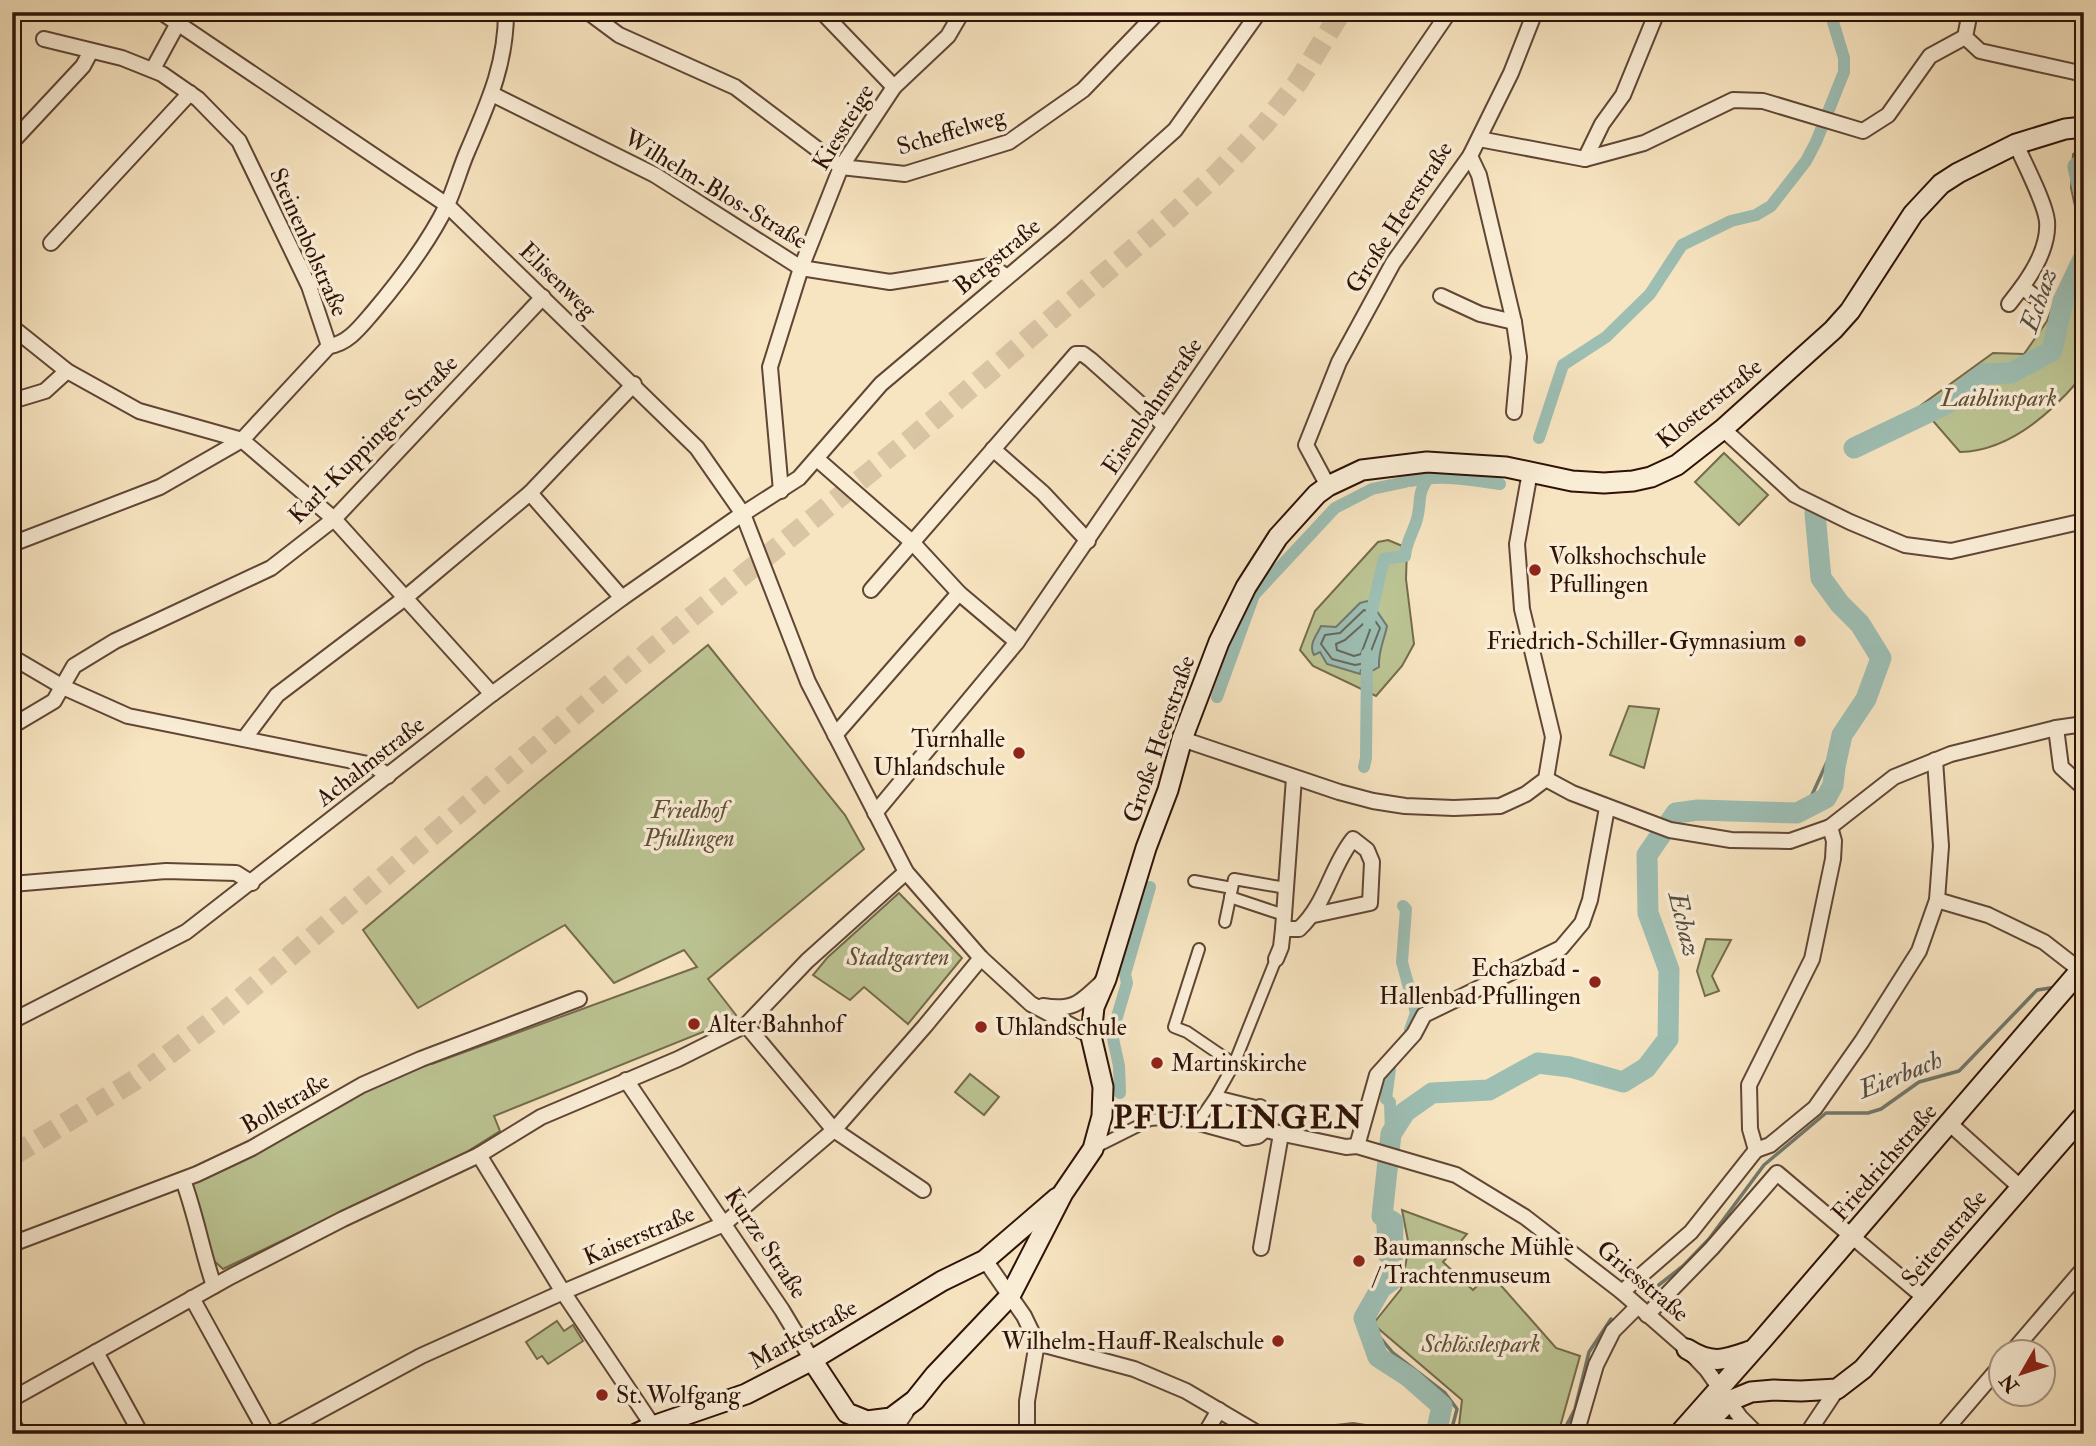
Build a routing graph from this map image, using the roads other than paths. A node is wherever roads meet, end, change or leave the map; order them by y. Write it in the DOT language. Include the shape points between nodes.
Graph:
graph roads {
  1 [pos="161,12"];
  2 [pos="506,12"];
  3 [pos="588,12"];
  4 [pos="822,12"];
  5 [pos="962,12"];
  6 [pos="1158,12"];
  7 [pos="1259,12"];
  8 [pos="1450,12"];
  9 [pos="1535,12"];
  10 [pos="1657,12"];
  11 [pos="1970,12"];
  12 [pos="181,17"];
  13 [pos="1965,37"];
  14 [pos="44,39"];
  15 [pos="91,51"];
  16 [pos="153,69"];
  17 [pos="2084,74"];
  18 [pos="894,87"];
  19 [pos="190,93"];
  20 [pos="492,94"];
  21 [pos="2084,127"];
  22 [pos="1479,139"];
  23 [pos="12,142"];
  24 [pos="2016,144"];
  25 [pos="1470,156"];
  26 [pos="1585,159"];
  27 [pos="841,167"];
  28 [pos="447,205"];
  29 [pos="51,243"];
  30 [pos="801,268"];
  31 [pos="1007,277"];
  32 [pos="2022,287"];
  33 [pos="1441,296"];
  34 [pos="543,297"];
  35 [pos="2037,298"];
  36 [pos="2010,304"];
  37 [pos="1514,322"];
  38 [pos="12,327"];
  39 [pos="329,346"];
  40 [pos="67,372"];
  41 [pos="634,384"];
  42 [pos="12,401"];
  43 [pos="1514,411"];
  44 [pos="1166,426"];
  45 [pos="1723,429"];
  46 [pos="242,440"];
  47 [pos="993,449"];
  48 [pos="817,458"];
  49 [pos="1530,472"];
  50 [pos="1328,486"];
  51 [pos="781,491"];
  52 [pos="530,493"];
  53 [pos="743,514"];
  54 [pos="334,519"];
  55 [pos="2084,520"];
  56 [pos="1088,541"];
  57 [pos="912,542"];
  58 [pos="12,544"];
  59 [pos="871,590"];
  60 [pos="959,593"];
  61 [pos="405,598"];
  62 [pos="622,598"];
  63 [pos="1017,642"];
  64 [pos="12,657"];
  65 [pos="63,687"];
  66 [pos="492,694"];
  67 [pos="2084,724"];
  68 [pos="12,726"];
  69 [pos="2056,728"];
  70 [pos="835,735"];
  71 [pos="244,739"];
  72 [pos="1182,739"];
  73 [pos="1935,760"];
  74 [pos="388,776"];
  75 [pos="1294,778"];
  76 [pos="1546,779"];
  77 [pos="2084,788"];
  78 [pos="1607,807"];
  79 [pos="875,813"];
  80 [pos="1830,827"];
  81 [pos="906,872"];
  82 [pos="1194,881"];
  83 [pos="252,883"];
  84 [pos="12,884"];
  85 [pos="1286,888"];
  86 [pos="1231,893"];
  87 [pos="1937,900"];
  88 [pos="1314,915"];
  89 [pos="1225,922"];
  90 [pos="1284,922"];
  91 [pos="1199,949"];
  92 [pos="981,958"];
  93 [pos="1276,960"];
  94 [pos="2082,968"];
  95 [pos="1106,979"];
  96 [pos="579,999"];
  97 [pos="1031,1004"];
  98 [pos="12,1021"];
  99 [pos="747,1025"];
  100 [pos="1091,1036"];
  101 [pos="1234,1064"];
  102 [pos="626,1080"];
  103 [pos="1216,1096"];
  104 [pos="1260,1107"];
  105 [pos="2084,1115"];
  106 [pos="1949,1124"];
  107 [pos="1196,1125"];
  108 [pos="834,1130"];
  109 [pos="1265,1130"];
  110 [pos="1281,1134"];
  111 [pos="1246,1138"];
  112 [pos="1357,1146"];
  113 [pos="1093,1149"];
  114 [pos="1756,1150"];
  115 [pos="479,1155"];
  116 [pos="183,1180"];
  117 [pos="2020,1186"];
  118 [pos="923,1190"];
  119 [pos="1063,1193"];
  120 [pos="724,1224"];
  121 [pos="1852,1236"];
  122 [pos="12,1244"];
  123 [pos="1261,1248"];
  124 [pos="985,1259"];
  125 [pos="2084,1268"];
  126 [pos="214,1286"];
  127 [pos="563,1292"];
  128 [pos="1010,1296"];
  129 [pos="192,1298"];
  130 [pos="1924,1298"];
  131 [pos="1635,1306"];
  132 [pos="2024,1338"];
  133 [pos="1037,1343"];
  134 [pos="1687,1349"];
  135 [pos="1754,1349"];
  136 [pos="96,1352"];
  137 [pos="812,1360"];
  138 [pos="1988,1379"];
  139 [pos="1837,1389"];
  140 [pos="1724,1395"];
  141 [pos="12,1399"];
  142 [pos="915,1400"];
  143 [pos="1219,1410"];
  144 [pos="847,1413"];
  145 [pos="12,1422"];
  146 [pos="644,1430"];
  147 [pos="1691,1433"];
  148 [pos="19,1434"];
  149 [pos="141,1434"];
  150 [pos="267,1434"];
  151 [pos="277,1434"];
  152 [pos="865,1434"];
  153 [pos="891,1434"];
  154 [pos="1027,1434"];
  155 [pos="1205,1434"];
  156 [pos="1259,1434"];
  157 [pos="1576,1434"];
  158 [pos="1754,1434"];
  159 [pos="1807,1434"];
  160 [pos="1942,1434"];
  1 -- 12 [label="street, Elisenweg"];
  2 -- 20 [label="street" via="506,42"];
  3 -- 27 [label="street" via="619,35 735,86"];
  4 -- 18 [label="street"];
  5 -- 18 [label="street, Kiessteige" via="948,36"];
  6 -- 27 [label="street, Scheffelweg" via="1083,90 1009,142 905,174"];
  7 -- 31 [label="street, Bergstraße" via="1175,130"];
  8 -- 44 [label="street, Eisenbahnstraße"];
  9 -- 22 [label="street, Große Heerstraße"];
  10 -- 26 [label="street" via="1623,94"];
  11 -- 13 [label="street"];
  12 -- 16 [label="street"];
  12 -- 28 [label="street, Elisenweg" via="223,55"];
  13 -- 17 [label="street" via="1980,51"];
  13 -- 26 [label="street" via="1930,56 1888,116 1863,131 1763,101 1733,100 1644,143"];
  14 -- 15 [label="street, Steinenbolstraße"];
  15 -- 16 [label="street, Steinenbolstraße"];
  15 -- 23 [label="street" via="83,66"];
  16 -- 19 [label="street, Steinenbolstraße"];
  18 -- 27 [label="street, Kiessteige"];
  19 -- 29 [label="street"];
  19 -- 39 [label="street, Steinenbolstraße" via="239,141 309,286"];
  20 -- 28 [label="street"];
  20 -- 30 [label="street, Wilhelm-Blos-Straße" via="655,176"];
  21 -- 24 [label="main road, Klosterstraße"];
  22 -- 25 [label="street, Große Heerstraße"];
  22 -- 26 [label="street"];
  24 -- 32 [label="street" via="2047,221 2036,268"];
  24 -- 45 [label="main road, Klosterstraße" via="1941,184 1913,214 1850,311"];
  25 -- 37 [label="street" via="1479,174"];
  25 -- 50 [label="street, Große Heerstraße" via="1393,264 1339,362 1306,445"];
  27 -- 30 [label="street, Kiessteige"];
  28 -- 34 [label="street, Elisenweg"];
  28 -- 39 [label="street" via="401,280 361,326 340,345"];
  30 -- 31 [label="street, Wilhelm-Blos-Straße" via="890,282 991,266"];
  30 -- 51 [label="street, Kiessteige" via="770,367"];
  31 -- 48 [label="street, Bergstraße" via="881,384"];
  32 -- 35 [label="street"];
  32 -- 36 [label="street"];
  33 -- 37 [label="street" via="1480,314"];
  34 -- 41 [label="street, Elisenweg"];
  34 -- 54 [label="street, Karl-Kuppinger-Straße"];
  37 -- 43 [label="street" via="1519,357"];
  38 -- 40 [label="street"];
  39 -- 46 [label="street, Steinenbolstraße"];
  40 -- 42 [label="street" via="45,391"];
  40 -- 46 [label="street" via="139,411"];
  41 -- 52 [label="street"];
  41 -- 53 [label="street, Elisenweg" via="697,448"];
  44 -- 47 [label="street" via="1080,353"];
  44 -- 56 [label="street, Eisenbahnstraße"];
  45 -- 49 [label="main road, Klosterstraße" via="1677,465 1642,479 1604,483"];
  45 -- 55 [label="street" via="1777,481 1807,502 1905,545 1951,551"];
  46 -- 54 [label="street"];
  46 -- 58 [label="street, Steinenbolstraße" via="160,487"];
  47 -- 56 [label="street"];
  47 -- 57 [label="street"];
  48 -- 51 [label="street, Bergstraße"];
  48 -- 57 [label="street"];
  49 -- 50 [label="main road, Große Heerstraße" via="1427,462 1362,470"];
  49 -- 76 [label="street" via="1517,544 1522,609 1553,737"];
  50 -- 72 [label="main road, Große Heerstraße" via="1278,537 1246,587 1219,642"];
  51 -- 53 [label="street, Bergstraße"];
  52 -- 61 [label="street"];
  52 -- 62 [label="street"];
  53 -- 62 [label="street, Achalmstraße"];
  53 -- 70 [label="street, Elisenweg" via="808,682"];
  54 -- 61 [label="street"];
  54 -- 65 [label="street, Karl-Kuppinger-Straße" via="271,568 115,641 74,666"];
  56 -- 63 [label="street, Eisenbahnstraße"];
  57 -- 59 [label="street"];
  57 -- 60 [label="street"];
  60 -- 63 [label="street"];
  60 -- 70 [label="street"];
  61 -- 66 [label="street"];
  61 -- 71 [label="street" via="276,695"];
  62 -- 66 [label="street, Achalmstraße"];
  63 -- 79 [label="street, Eisenbahnstraße"];
  64 -- 65 [label="street"];
  65 -- 68 [label="street, Karl-Kuppinger-Straße" via="54,701"];
  65 -- 71 [label="street" via="128,716"];
  66 -- 74 [label="street, Achalmstraße"];
  67 -- 69 [label="street"];
  69 -- 73 [label="street"];
  69 -- 77 [label="street" via="2061,767"];
  70 -- 79 [label="street, Elisenweg"];
  71 -- 74 [label="street" via="373,765"];
  72 -- 75 [label="street"];
  72 -- 95 [label="main road, Große Heerstraße"];
  73 -- 80 [label="street" via="1894,777"];
  73 -- 87 [label="street" via="1941,846"];
  74 -- 83 [label="street, Achalmstraße"];
  75 -- 76 [label="street" via="1405,806 1454,808 1500,806"];
  75 -- 85 [label="street"];
  76 -- 78 [label="street"];
  78 -- 80 [label="street" via="1670,830 1731,840 1790,841"];
  78 -- 112 [label="street" via="1582,923 1561,948 1424,1015 1414,1034 1377,1075"];
  79 -- 81 [label="street, Elisenweg"];
  80 -- 114 [label="street" via="1833,859 1812,959 1749,1085 1750,1129"];
  81 -- 92 [label="street, Elisenweg"];
  81 -- 99 [label="street" via="807,961"];
  82 -- 86 [label="street"];
  83 -- 84 [label="street" via="236,873 166,871"];
  83 -- 98 [label="street, Achalmstraße" via="186,932"];
  85 -- 86 [label="street" via="1234,879"];
  85 -- 90 [label="street"];
  86 -- 89 [label="street"];
  86 -- 90 [label="street"];
  87 -- 94 [label="street" via="1988,915 2044,942"];
  87 -- 114 [label="street" via="1919,951 1815,1108 1770,1145"];
  88 -- 88 [label="street" via="1345,849 1353,839 1373,862 1370,904"];
  88 -- 90 [label="street" via="1299,929"];
  90 -- 93 [label="street"];
  91 -- 101 [label="street" via="1174,1027"];
  92 -- 97 [label="street, Elisenweg"];
  92 -- 108 [label="street, Kaiserstraße"];
  93 -- 101 [label="street"];
  94 -- 106 [label="main road, Friedrichstraße"];
  95 -- 97 [label="street" via="1083,1001 1062,1009"];
  95 -- 100 [label="main road, Große Heerstraße" via="1094,1007"];
  96 -- 116 [label="street, Bollstraße" via="362,1085 252,1149"];
  97 -- 100 [label="street, Elisenweg"];
  99 -- 102 [label="street"];
  99 -- 108 [label="street"];
  100 -- 113 [label="main road" via="1103,1087 1102,1116"];
  101 -- 103 [label="street"];
  102 -- 115 [label="street" via="541,1117"];
  102 -- 120 [label="street, Kurze Straße"];
  103 -- 104 [label="street"];
  103 -- 107 [label="street"];
  104 -- 109 [label="street"];
  105 -- 117 [label="main road, Seitenstraße"];
  106 -- 117 [label="street"];
  106 -- 121 [label="main road, Friedrichstraße"];
  107 -- 111 [label="street"];
  107 -- 113 [label="street" via="1173,1118 1150,1120"];
  108 -- 118 [label="street"];
  108 -- 120 [label="street, Kaiserstraße"];
  109 -- 110 [label="street, Griesstraße"];
  109 -- 111 [label="street"];
  110 -- 112 [label="street, Griesstraße"];
  110 -- 123 [label="street"];
  112 -- 131 [label="street, Griesstraße" via="1457,1175 1518,1213"];
  113 -- 119 [label="main road"];
  114 -- 131 [label="street"];
  115 -- 126 [label="street"];
  115 -- 127 [label="street"];
  116 -- 122 [label="street, Bollstraße"];
  116 -- 126 [label="street"];
  117 -- 130 [label="main road, Seitenstraße"];
  119 -- 124 [label="main road, Marktstraße"];
  119 -- 128 [label="main road"];
  120 -- 127 [label="street, Kaiserstraße"];
  120 -- 137 [label="street, Kurze Straße"];
  121 -- 130 [label="street"];
  121 -- 131 [label="street" via="1777,1172 1712,1248"];
  121 -- 135 [label="main road, Friedrichstraße"];
  124 -- 128 [label="street"];
  124 -- 137 [label="main road, Marktstraße"];
  125 -- 132 [label="street"];
  126 -- 129 [label="street"];
  127 -- 146 [label="street"];
  127 -- 151 [label="street, Kaiserstraße" via="421,1356"];
  128 -- 133 [label="street"];
  128 -- 142 [label="main road"];
  129 -- 136 [label="street"];
  129 -- 150 [label="street"];
  130 -- 139 [label="main road, Seitenstraße" via="1863,1369"];
  131 -- 134 [label="street, Griesstraße"];
  131 -- 157 [label="street" via="1613,1331 1596,1365"];
  133 -- 143 [label="street" via="1134,1369"];
  133 -- 154 [label="street" via="1027,1401"];
  134 -- 135 [label="main road" via="1699,1357 1720,1360"];
  134 -- 140 [label="street, Griesstraße"];
  135 -- 140 [label="main road, Friedrichstraße"];
  136 -- 141 [label="street"];
  136 -- 149 [label="street"];
  137 -- 144 [label="main road, Kurze Straße"];
  137 -- 146 [label="main road, Marktstraße" via="746,1394"];
  138 -- 160 [label="street"];
  139 -- 140 [label="main road"];
  139 -- 159 [label="street, Seitenstraße"];
  140 -- 147 [label="main road, Friedrichstraße"];
  140 -- 158 [label="street, Griesstraße"];
  142 -- 144 [label="main road" via="891,1418 867,1421"];
  142 -- 153 [label="street"];
  143 -- 155 [label="street"];
  143 -- 156 [label="street"];
  144 -- 152 [label="street, Kurze Straße"];
  145 -- 148 [label="street"];
  147 -- 158 [label="main road" via="1718,1427"];
}
